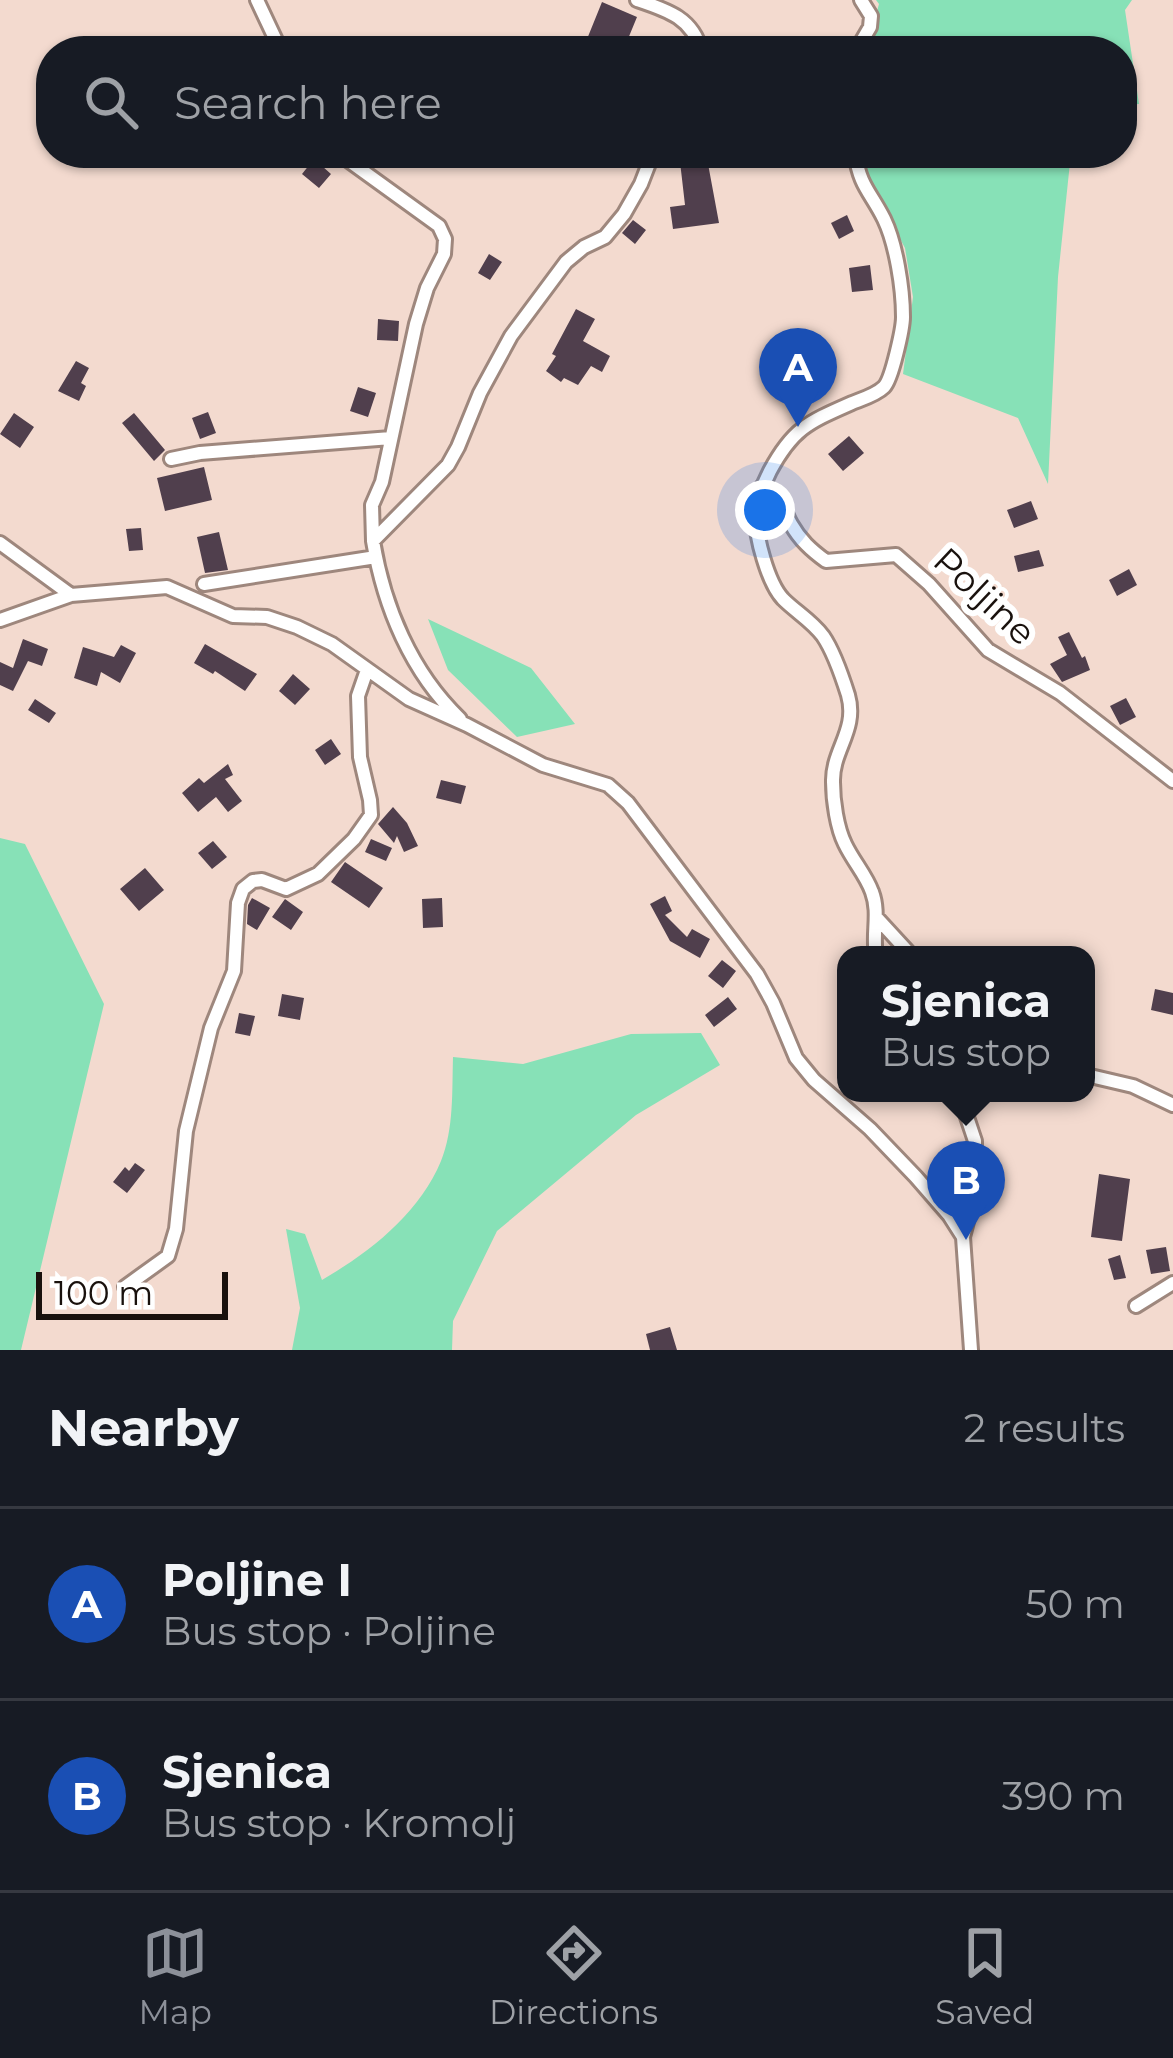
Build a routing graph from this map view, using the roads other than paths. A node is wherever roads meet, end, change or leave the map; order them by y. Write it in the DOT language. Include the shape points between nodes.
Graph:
graph roads {
  1 [pos="257,0"];
  2 [pos="637,0"];
  3 [pos="860,0"];
  4 [pos="274,36"];
  5 [pos="697,36"];
  6 [pos="864,36"];
  7 [pos="357,168"];
  8 [pos="647,168"];
  9 [pos="858,168"];
  10 [pos="391,438"];
  11 [pos="171,459"];
  12 [pos="763,485"];
  13 [pos="373,542"];
  14 [pos="0,543"];
  15 [pos="376,557"];
  16 [pos="204,584"];
  17 [pos="71,595"];
  18 [pos="0,620"];
  19 [pos="368,670"];
  20 [pos="467,725"];
  21 [pos="1173,781"];
  22 [pos="877,917"];
  23 [pos="874,946"];
  24 [pos="903,946"];
  25 [pos="1095,1078"];
  26 [pos="837,1100"];
  27 [pos="839,1102"];
  28 [pos="962,1102"];
  29 [pos="1173,1105"];
  30 [pos="963,1237"];
  31 [pos="1173,1283"];
  32 [pos="125,1287"];
  33 [pos="1136,1306"];
  34 [pos="971,1350"];
  1 -- 4 [label="street"];
  2 -- 5 [label="street" via="673,12"];
  3 -- 6 [label="street" via="872,16"];
  7 -- 10 [label="street" via="439,226 445,239"];
  8 -- 13 [label="street" via="624,214 566,262 511,336 448,465"];
  9 -- 12 [label="street" via="886,222 900,280 903,322 890,375 869,396 810,422 782,449"];
  10 -- 11 [label="street"];
  10 -- 13 [label="street" via="372,505"];
  12 -- 21 [label="street, Poljine" via="826,561 896,555 988,650 1060,693"];
  12 -- 22 [label="street" via="755,509 774,587 827,641 849,697 852,718 832,776 834,797 843,840"];
  13 -- 15 [label="street"];
  14 -- 17 [label="street"];
  15 -- 16 [label="street"];
  15 -- 20 [label="street" via="400,633"];
  17 -- 18 [label="street"];
  17 -- 19 [label="street" via="167,587 233,616 297,627"];
  19 -- 20 [label="street"];
  19 -- 32 [label="street" via="358,696 371,815 318,874 286,889 262,880 243,889 234,970 186,1131 168,1256"];
  20 -- 26 [label="street" via="543,765 608,785 628,803 757,974 796,1058"];
  22 -- 23 [label="street"];
  22 -- 24 [label="street"];
  25 -- 29 [label="street"];
  27 -- 30 [label="street"];
  28 -- 30 [label="street" via="975,1141 975,1191"];
  30 -- 34 [label="street"];
  31 -- 33 [label="street"];
}
